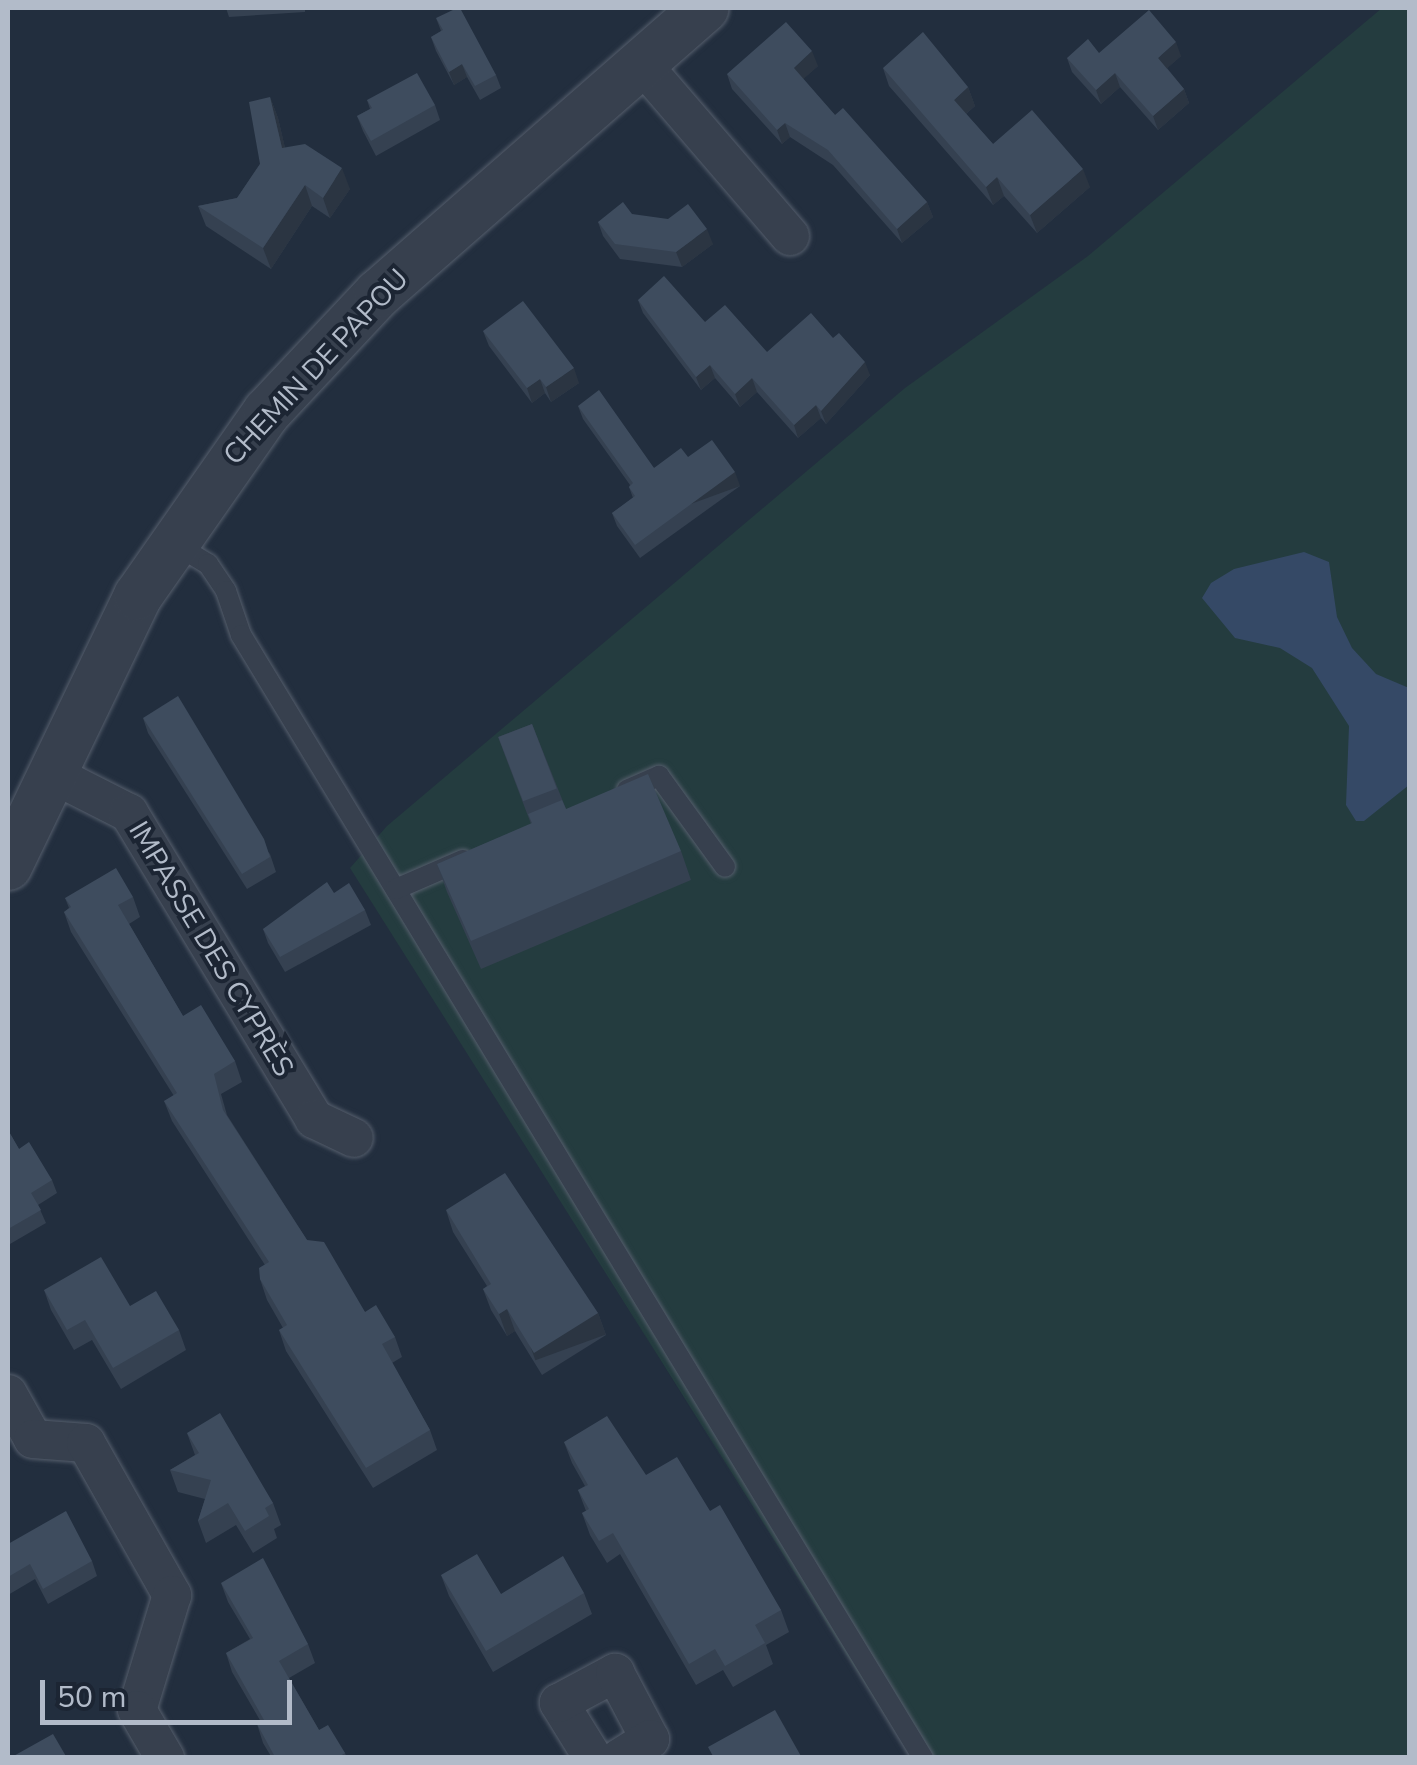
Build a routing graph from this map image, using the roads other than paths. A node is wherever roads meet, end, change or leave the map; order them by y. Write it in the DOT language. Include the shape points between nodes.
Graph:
graph roads {
  1 [pos="705,8"];
  2 [pos="642,64"];
  3 [pos="790,236"];
  4 [pos="171,541"];
  5 [pos="54,775"];
  6 [pos="606,798"];
  7 [pos="484,851"];
  8 [pos="8,866"];
  9 [pos="725,868"];
  10 [pos="396,888"];
  11 [pos="354,1138"];
  12 [pos="8,1394"];
  13 [pos="165,1758"];
  14 [pos="593,1758"];
  15 [pos="619,1758"];
  16 [pos="923,1758"];
  1 -- 2 [label="street, CHEMIN DE PAPOU"];
  2 -- 3 [label="street"];
  2 -- 4 [label="street, CHEMIN DE PAPOU" via="378,294 267,412"];
  4 -- 5 [label="street, CHEMIN DE PAPOU"];
  4 -- 10 [label="lane" via="208,564 226,591 242,635"];
  5 -- 8 [label="street, CHEMIN DE PAPOU"];
  5 -- 11 [label="street, IMPASSE DES CYPRÈS" via="128,812 314,1119"];
  6 -- 9 [label="lane" via="659,776"];
  7 -- 10 [label="lane"];
  10 -- 16 [label="lane"];
  12 -- 13 [label="street" via="34,1439 86,1443 172,1595 138,1710"];
  14 -- 15 [label="street" via="559,1704 614,1673 650,1739"];
}
